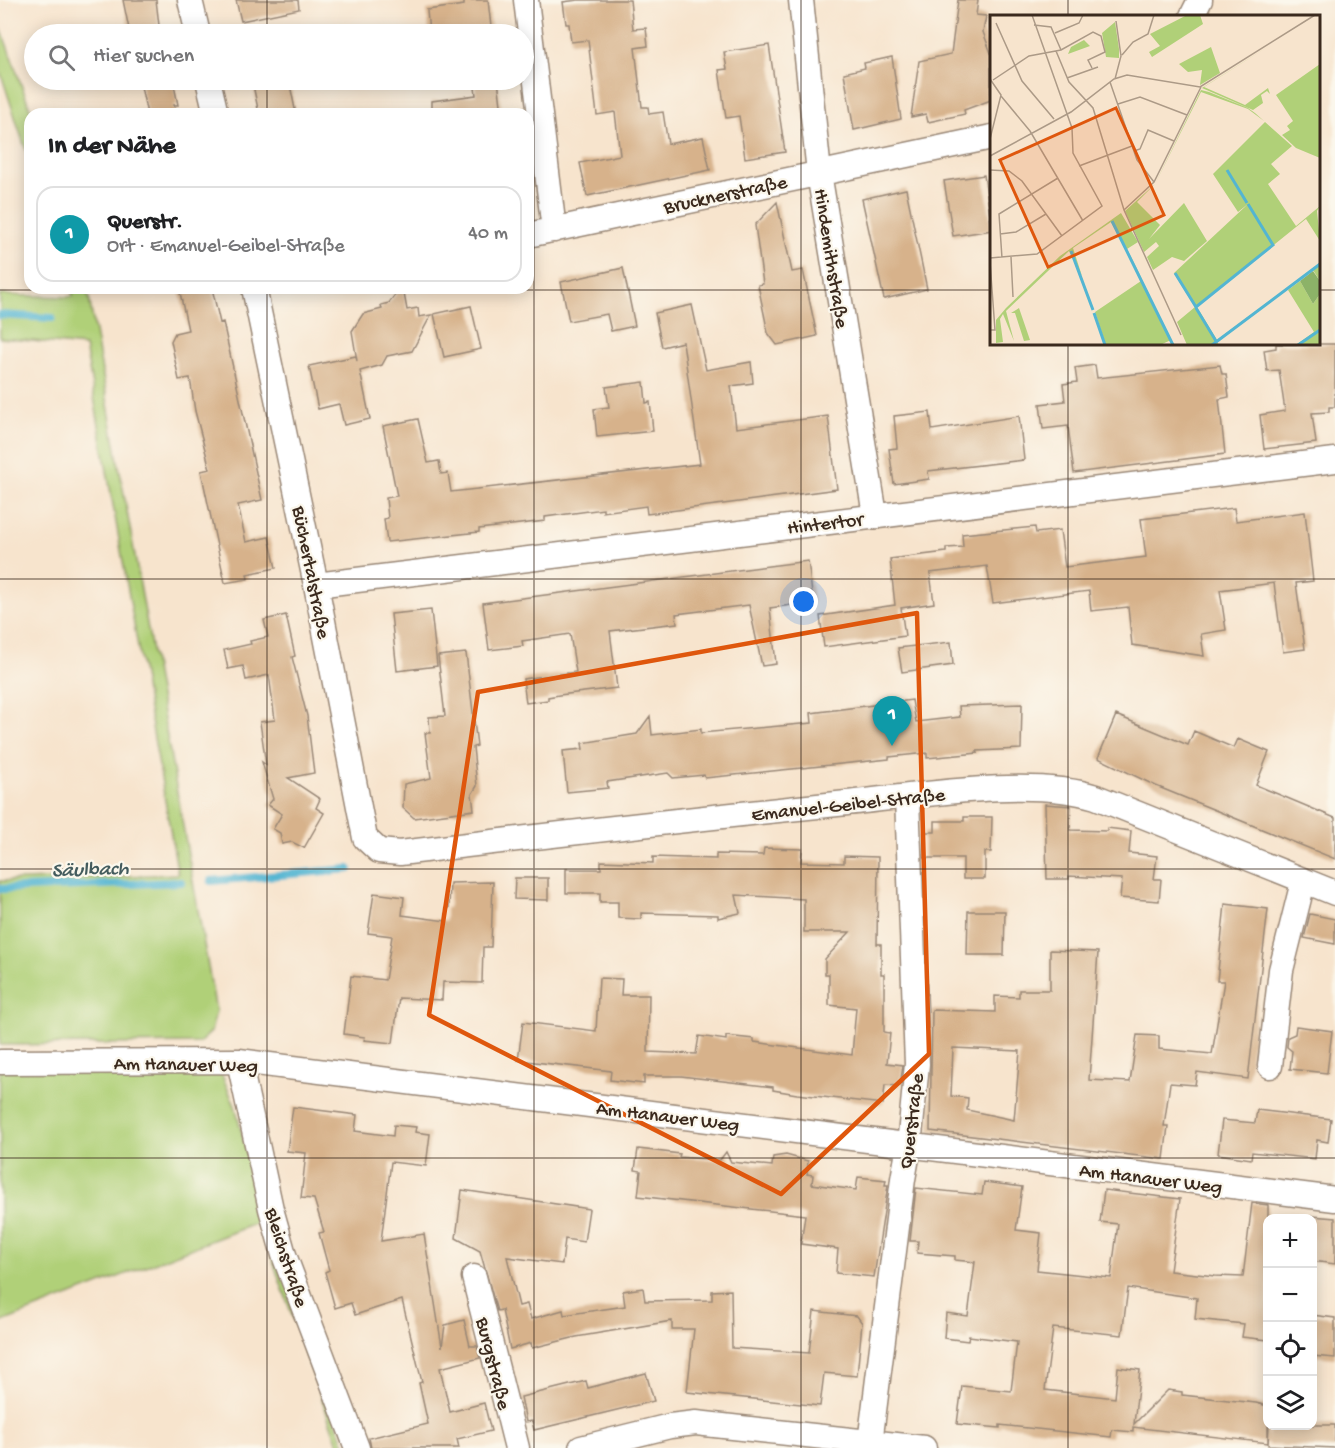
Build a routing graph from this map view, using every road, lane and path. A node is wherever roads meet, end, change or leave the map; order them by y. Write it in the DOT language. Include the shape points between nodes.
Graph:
graph roads {
  1 [pos="190,0"];
  2 [pos="526,0"];
  3 [pos="801,0"];
  4 [pos="1200,0"];
  5 [pos="1192,15"];
  6 [pos="196,24"];
  7 [pos="529,24"];
  8 [pos="534,66"];
  9 [pos="210,90"];
  10 [pos="215,108"];
  11 [pos="990,137"];
  12 [pos="819,173"];
  13 [pos="554,230"];
  14 [pos="534,234"];
  15 [pos="261,294"];
  16 [pos="1335,460"];
  17 [pos="875,515"];
  18 [pos="316,585"];
  19 [pos="907,797"];
  20 [pos="379,851"];
  21 [pos="1303,882"];
  22 [pos="1335,893"];
  23 [pos="240,1061"];
  24 [pos="0,1062"];
  25 [pos="1270,1066"];
  26 [pos="909,1146"];
  27 [pos="1335,1200"];
  28 [pos="474,1277"];
  29 [pos="802,1441"];
  30 [pos="870,1443"];
  31 [pos="357,1448"];
  32 [pos="517,1448"];
  33 [pos="581,1448"];
  34 [pos="924,1448"];
  1 -- 6 [label="street"];
  2 -- 7 [label="street"];
  3 -- 12 [label="street, Hindemithstraße"];
  4 -- 5 [label="street"];
  8 -- 13 [label="street"];
  9 -- 10 [label="street"];
  11 -- 12 [label="street, Brucknerstraße"];
  12 -- 13 [label="street, Brucknerstraße"];
  12 -- 17 [label="street, Hindemithstraße"];
  13 -- 14 [label="street, Brucknerstraße"];
  15 -- 18 [label="street, Büchertalstraße"];
  16 -- 17 [label="street, Hintertor"];
  17 -- 18 [label="street, Hintertor"];
  18 -- 20 [label="street, Büchertalstraße" via="365,838"];
  19 -- 20 [label="street, Emanuel-Geibel-Straße" via="599,828 400,853"];
  19 -- 21 [label="street, Emanuel-Geibel-Straße" via="1037,789 1083,793"];
  19 -- 26 [label="street, Querstraße" via="917,1016"];
  21 -- 22 [label="street, Emanuel-Geibel-Straße"];
  21 -- 25 [label="street" via="1281,970"];
  23 -- 24 [label="street, Am Hanauer Weg"];
  23 -- 26 [label="street, Am Hanauer Weg"];
  23 -- 31 [label="street, Bleichstraße" via="284,1255"];
  26 -- 27 [label="street, Am Hanauer Weg"];
  26 -- 30 [label="street, Querstraße"];
  28 -- 32 [label="street, Burgstraße"];
  29 -- 30 [label="street"];
  29 -- 33 [label="street" via="696,1423"];
  30 -- 34 [label="street"];
}
